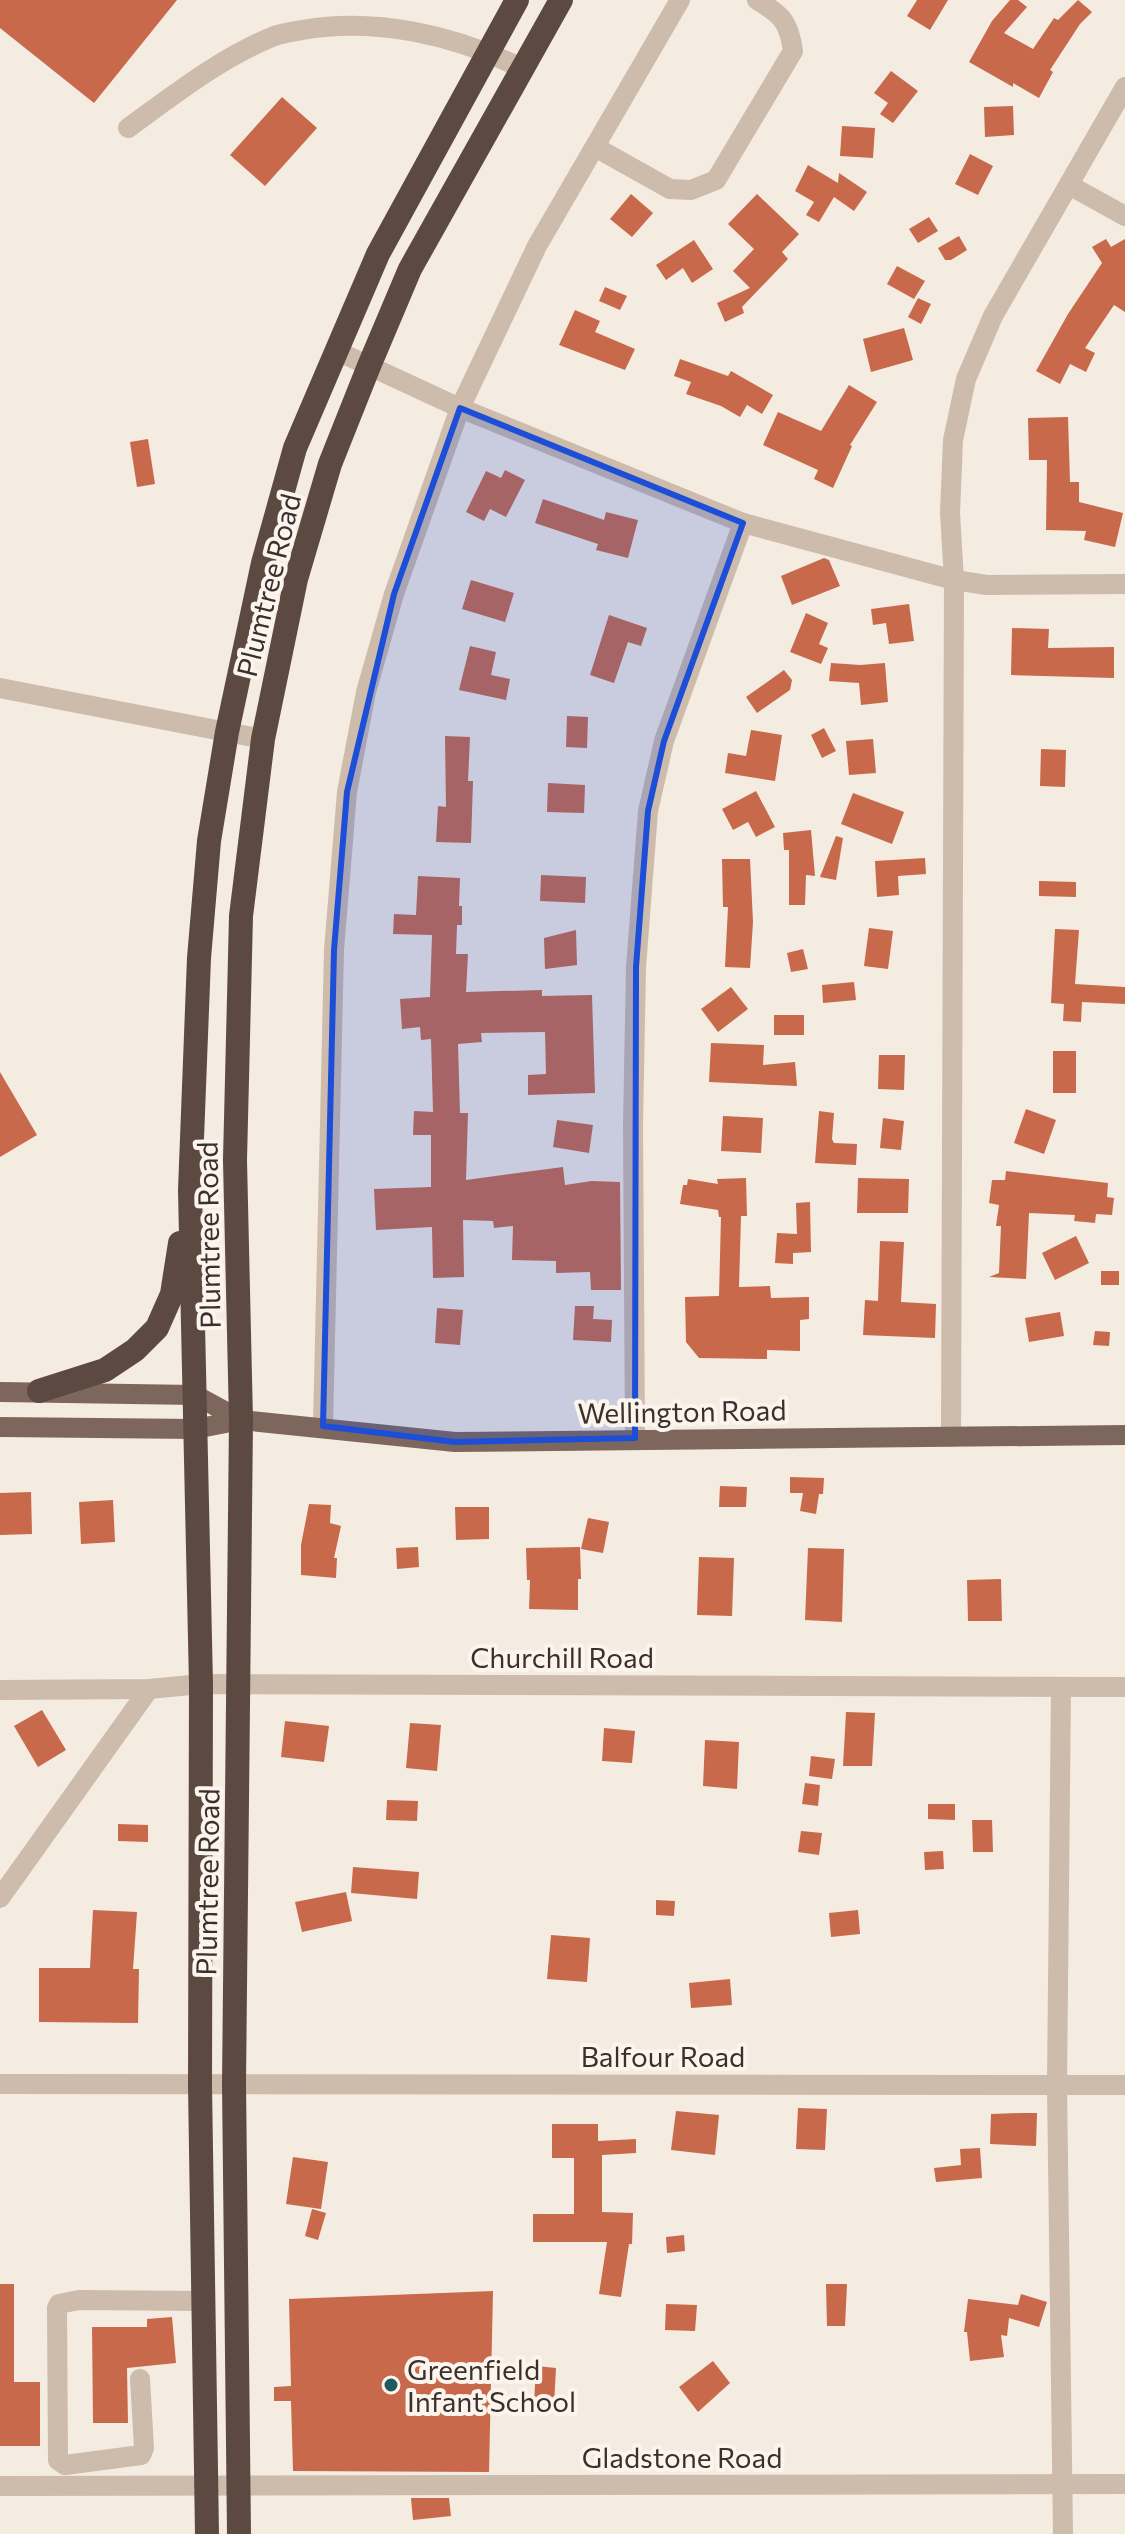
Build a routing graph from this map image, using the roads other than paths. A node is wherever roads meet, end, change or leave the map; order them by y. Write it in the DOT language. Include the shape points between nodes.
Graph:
graph roads {
  1 [pos="517,0"];
  2 [pos="561,0"];
  3 [pos="680,0"];
  4 [pos="757,0"];
  5 [pos="488,52"];
  6 [pos="521,68"];
  7 [pos="1125,87"];
  8 [pos="128,128"];
  9 [pos="595,147"];
  10 [pos="1069,185"];
  11 [pos="1125,216"];
  12 [pos="337,351"];
  13 [pos="369,366"];
  14 [pos="460,408"];
  15 [pos="743,523"];
  16 [pos="954,580"];
  17 [pos="1125,584"];
  18 [pos="0,688"];
  19 [pos="227,732"];
  20 [pos="263,739"];
  21 [pos="190,1190"];
  22 [pos="39,1391"];
  23 [pos="0,1392"];
  24 [pos="195,1395"];
  25 [pos="241,1420"];
  26 [pos="323,1426"];
  27 [pos="0,1427"];
  28 [pos="195,1429"];
  29 [pos="1125,1435"];
  30 [pos="951,1437"];
  31 [pos="635,1438"];
  32 [pos="201,1684"];
  33 [pos="240,1684"];
  34 [pos="1061,1687"];
  35 [pos="1125,1687"];
  36 [pos="149,1689"];
  37 [pos="0,1690"];
  38 [pos="0,1898"];
  39 [pos="234,2083"];
  40 [pos="0,2084"];
  41 [pos="200,2085"];
  42 [pos="1057,2085"];
  43 [pos="1125,2085"];
  44 [pos="203,2301"];
  45 [pos="140,2379"];
  46 [pos="1063,2484"];
  47 [pos="1125,2484"];
  48 [pos="0,2486"];
  49 [pos="206,2486"];
  50 [pos="239,2487"];
  51 [pos="207,2534"];
  52 [pos="239,2534"];
  53 [pos="1063,2534"];
  1 -- 5 [label="highway, Plumtree Road"];
  2 -- 6 [label="highway, Plumtree Road"];
  3 -- 9 [label="street"];
  4 -- 9 [label="street" via="779,13 791,33 793,51 716,180 691,190 670,189"];
  5 -- 6 [label="street"];
  5 -- 8 [label="street" via="392,28 335,24 275,35 207,71"];
  5 -- 12 [label="highway, Plumtree Road" via="378,254"];
  6 -- 13 [label="highway, Plumtree Road" via="410,269"];
  7 -- 10 [label="street"];
  9 -- 14 [label="street" via="537,246"];
  10 -- 11 [label="street"];
  10 -- 16 [label="street" via="993,316 966,379 953,440"];
  12 -- 13 [label="street"];
  12 -- 19 [label="highway, Plumtree Road" via="295,448 263,563"];
  13 -- 14 [label="street"];
  13 -- 20 [label="highway, Plumtree Road" via="330,464 296,579"];
  14 -- 15 [label="street"];
  14 -- 26 [label="street" via="394,594 366,692 347,792 334,950"];
  15 -- 16 [label="street"];
  15 -- 31 [label="street" via="664,741 648,811 633,1125"];
  16 -- 17 [label="street" via="987,585"];
  16 -- 30 [label="street"];
  18 -- 19 [label="street"];
  19 -- 20 [label="street"];
  19 -- 21 [label="highway, Plumtree Road" via="209,841 199,958"];
  20 -- 25 [label="highway, Plumtree Road" via="241,916 235,1160"];
  21 -- 22 [label="highway" via="172,1294 157,1328 105,1370"];
  21 -- 24 [label="highway, Plumtree Road"];
  22 -- 23 [label="main road"];
  22 -- 24 [label="main road"];
  24 -- 25 [label="main road"];
  24 -- 28 [label="highway, Plumtree Road"];
  25 -- 26 [label="main road, Wellington Road"];
  25 -- 28 [label="main road"];
  25 -- 33 [label="highway, Plumtree Road"];
  26 -- 31 [label="main road, Wellington Road" via="455,1442"];
  27 -- 28 [label="main road"];
  28 -- 32 [label="highway, Plumtree Road"];
  29 -- 30 [label="main road, Wellington Road"];
  30 -- 31 [label="main road, Wellington Road"];
  32 -- 33 [label="street, Churchill Road"];
  32 -- 36 [label="street, Churchill Road"];
  32 -- 41 [label="highway, Plumtree Road"];
  33 -- 34 [label="street, Churchill Road"];
  33 -- 39 [label="highway, Plumtree Road"];
  34 -- 35 [label="street, Churchill Road"];
  34 -- 42 [label="street"];
  36 -- 37 [label="street, Churchill Road"];
  36 -- 38 [label="street"];
  39 -- 41 [label="street, Balfour Road"];
  39 -- 42 [label="street, Balfour Road"];
  39 -- 50 [label="highway, Plumtree Road"];
  40 -- 41 [label="street, Balfour Road"];
  41 -- 44 [label="highway, Plumtree Road"];
  42 -- 43 [label="street, Balfour Road"];
  42 -- 46 [label="street"];
  44 -- 45 [label="street" via="59,2304 58,2460 65,2465 141,2455"];
  44 -- 49 [label="highway, Plumtree Road"];
  46 -- 47 [label="street, Gladstone Road"];
  46 -- 50 [label="street, Gladstone Road"];
  46 -- 53 [label="street"];
  48 -- 49 [label="street, Gladstone Road"];
  49 -- 50 [label="street, Gladstone Road"];
  49 -- 51 [label="highway, Plumtree Road"];
  50 -- 52 [label="highway, Plumtree Road"];
}
